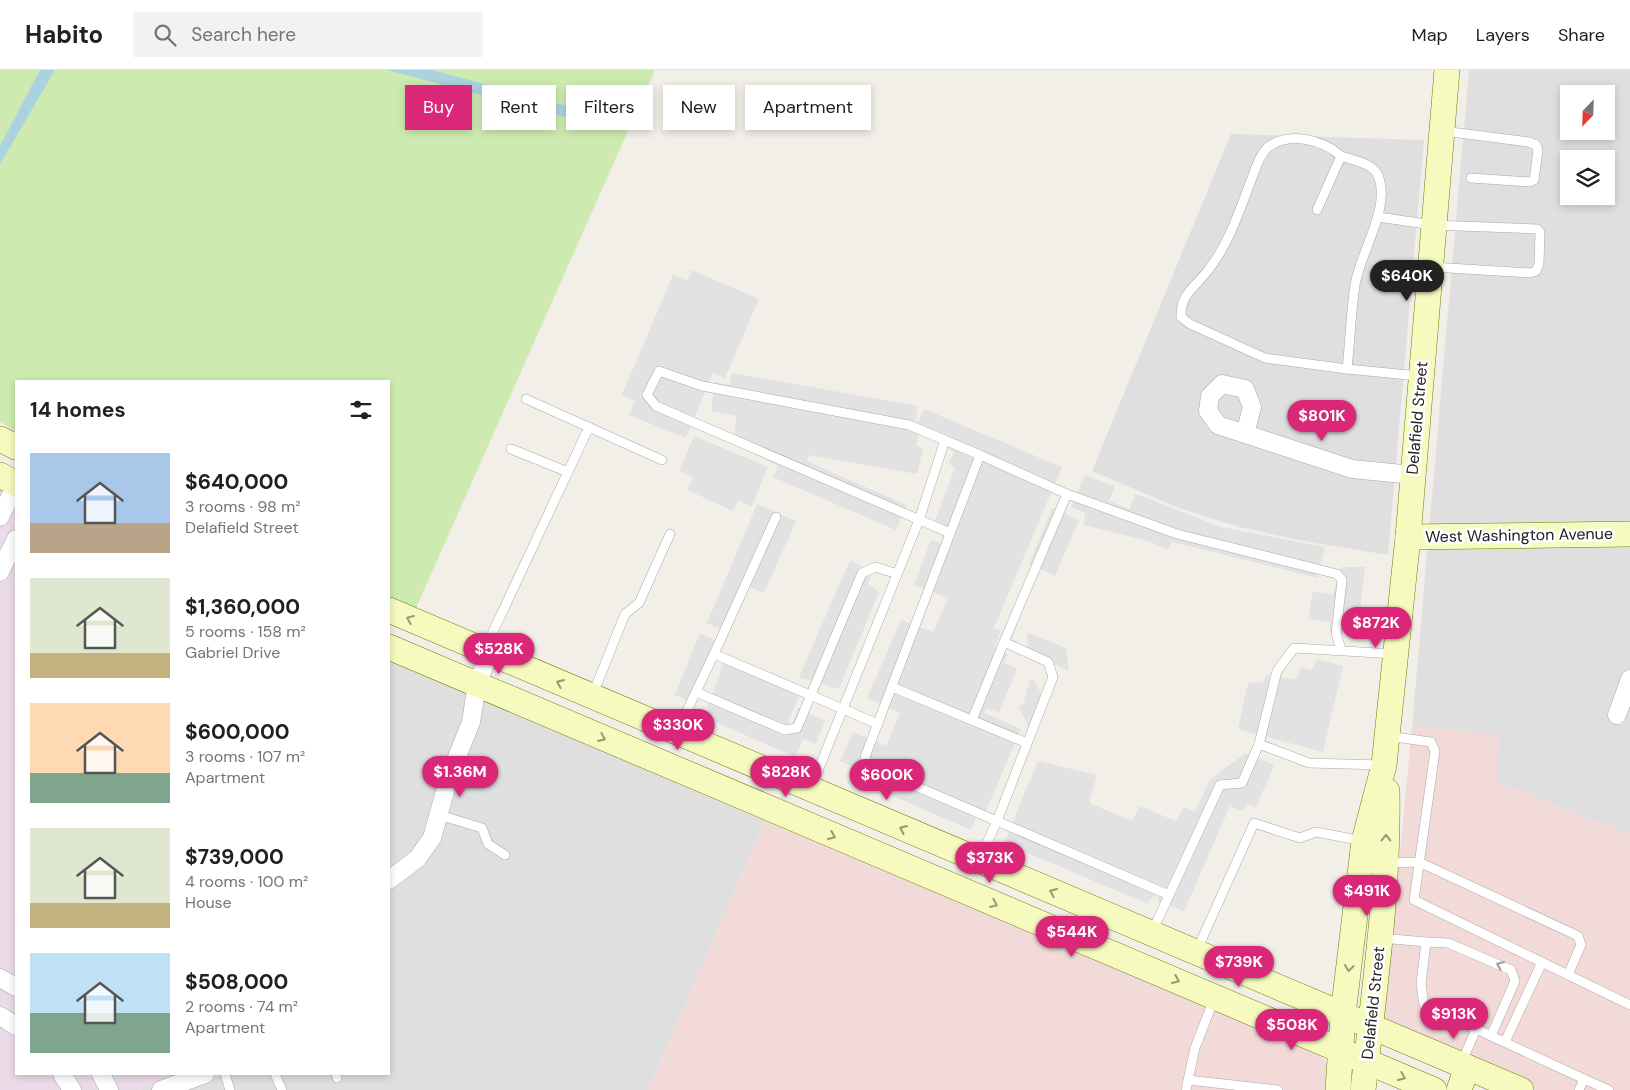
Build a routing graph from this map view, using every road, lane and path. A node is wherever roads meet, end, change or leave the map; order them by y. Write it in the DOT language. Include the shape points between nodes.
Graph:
graph roads {
  1 [pos="1448,70"];
  2 [pos="1443,131"];
  3 [pos="1341,156"];
  4 [pos="1471,178"];
  5 [pos="1317,210"];
  6 [pos="1378,217"];
  7 [pos="1433,225"];
  8 [pos="1429,267"];
  9 [pos="1348,368"];
  10 [pos="1421,376"];
  11 [pos="526,399"];
  12 [pos="589,427"];
  13 [pos="1245,434"];
  14 [pos="0,439"];
  15 [pos="945,440"];
  16 [pos="15,446"];
  17 [pos="511,449"];
  18 [pos="980,455"];
  19 [pos="662,460"];
  20 [pos="568,472"];
  21 [pos="0,475"];
  22 [pos="1413,475"];
  23 [pos="15,483"];
  24 [pos="15,486"];
  25 [pos="1067,494"];
  26 [pos="0,517"];
  27 [pos="776,517"];
  28 [pos="919,520"];
  29 [pos="950,533"];
  30 [pos="670,534"];
  31 [pos="1630,534"];
  32 [pos="1408,537"];
  33 [pos="15,541"];
  34 [pos="0,572"];
  35 [pos="897,574"];
  36 [pos="390,610"];
  37 [pos="1004,642"];
  38 [pos="390,647"];
  39 [pos="1341,649"];
  40 [pos="490,653"];
  41 [pos="714,654"];
  42 [pos="1395,654"];
  43 [pos="1630,679"];
  44 [pos="477,684"];
  45 [pos="892,687"];
  46 [pos="696,692"];
  47 [pos="592,696"];
  48 [pos="810,696"];
  49 [pos="842,710"];
  50 [pos="1617,715"];
  51 [pos="972,720"];
  52 [pos="878,724"];
  53 [pos="671,730"];
  54 [pos="1387,736"];
  55 [pos="1027,743"];
  56 [pos="1259,744"];
  57 [pos="653,759"];
  58 [pos="1384,765"];
  59 [pos="810,790"];
  60 [pos="439,815"];
  61 [pos="798,821"];
  62 [pos="997,821"];
  63 [pos="505,855"];
  64 [pos="1371,856"];
  65 [pos="979,861"];
  66 [pos="1419,862"];
  67 [pos="390,879"];
  68 [pos="965,892"];
  69 [pos="1169,895"];
  70 [pos="1151,933"];
  71 [pos="1353,936"];
  72 [pos="1379,938"];
  73 [pos="1426,942"];
  74 [pos="1196,952"];
  75 [pos="1542,962"];
  76 [pos="1138,964"];
  77 [pos="1227,965"];
  78 [pos="1568,975"];
  79 [pos="0,978"];
  80 [pos="15,986"];
  81 [pos="1214,996"];
  82 [pos="1630,1005"];
  83 [pos="1343,1014"];
  84 [pos="0,1016"];
  85 [pos="15,1025"];
  86 [pos="1372,1026"];
  87 [pos="1476,1029"];
  88 [pos="1491,1036"];
  89 [pos="1505,1042"];
  90 [pos="1341,1050"];
  91 [pos="1366,1062"];
  92 [pos="1462,1074"];
  93 [pos="63,1075"];
  94 [pos="102,1075"];
  95 [pos="202,1075"];
  96 [pos="225,1075"];
  97 [pos="275,1075"];
  98 [pos="1584,1079"];
  99 [pos="1188,1080"];
  100 [pos="72,1090"];
  101 [pos="109,1090"];
  102 [pos="161,1090"];
  103 [pos="230,1090"];
  104 [pos="282,1090"];
  105 [pos="1186,1090"];
  106 [pos="1278,1090"];
  107 [pos="1338,1090"];
  108 [pos="1363,1090"];
  109 [pos="1434,1090"];
  110 [pos="1521,1090"];
  111 [pos="1579,1090"];
  112 [pos="1609,1090"];
  1 -- 2 [label="street, Delafield Street"];
  2 -- 4 [label="lane" via="1536,145 1534,180"];
  2 -- 7 [label="street, Delafield Street"];
  3 -- 5 [label="lane"];
  3 -- 6 [label="lane" via="1372,167 1379,177"];
  3 -- 9 [label="lane" via="1331,147 1311,140 1288,139 1268,147 1259,160 1222,250 1209,270 1190,289 1181,308 1181,317 1265,358"];
  6 -- 7 [label="lane"];
  6 -- 9 [label="lane" via="1355,284"];
  7 -- 8 [label="street, Delafield Street"];
  7 -- 8 [label="lane" via="1537,229 1540,232 1539,264 1536,271 1530,273"];
  8 -- 10 [label="street, Delafield Street"];
  9 -- 10 [label="lane"];
  10 -- 22 [label="street, Delafield Street"];
  11 -- 12 [label="lane"];
  12 -- 19 [label="lane"];
  12 -- 20 [label="lane"];
  13 -- 22 [label="street" via="1352,469"];
  14 -- 16 [label="street"];
  15 -- 18 [label="lane"];
  15 -- 28 [label="lane"];
  15 -- 28 [label="lane" via="909,425 702,386 659,371 647,395 656,406"];
  17 -- 20 [label="lane"];
  18 -- 25 [label="lane"];
  18 -- 29 [label="lane"];
  20 -- 40 [label="lane" via="492,634"];
  21 -- 23 [label="street"];
  22 -- 32 [label="street, Delafield Street"];
  24 -- 26 [label="street"];
  25 -- 37 [label="lane"];
  25 -- 39 [label="lane" via="1177,534 1337,574 1342,580 1336,634"];
  27 -- 41 [label="lane"];
  28 -- 29 [label="lane"];
  28 -- 35 [label="lane"];
  29 -- 45 [label="lane"];
  30 -- 47 [label="lane" via="641,599 626,614"];
  31 -- 32 [label="street, West Washington Avenue"];
  32 -- 42 [label="street, Delafield Street"];
  33 -- 34 [label="street"];
  35 -- 48 [label="lane" via="876,566 862,573"];
  35 -- 49 [label="lane"];
  40 -- 36 [label="street, one-way"];
  37 -- 51 [label="lane"];
  37 -- 55 [label="lane" via="1048,662 1053,677"];
  38 -- 44 [label="street"];
  39 -- 42 [label="lane"];
  39 -- 56 [label="lane" via="1294,648 1277,670"];
  40 -- 44 [label="street"];
  47 -- 40 [label="street, one-way"];
  41 -- 46 [label="lane"];
  41 -- 48 [label="lane"];
  42 -- 54 [label="street, Delafield Street"];
  43 -- 50 [label="street"];
  44 -- 57 [label="street, one-way"];
  44 -- 60 [label="street" via="471,722 449,778"];
  45 -- 51 [label="lane"];
  45 -- 52 [label="lane"];
  46 -- 48 [label="lane" via="786,730 797,728"];
  46 -- 53 [label="lane"];
  47 -- 53 [label="street"];
  48 -- 49 [label="lane"];
  49 -- 52 [label="lane"];
  49 -- 59 [label="lane"];
  51 -- 55 [label="lane"];
  52 -- 62 [label="lane" via="865,757 869,766"];
  53 -- 57 [label="street"];
  53 -- 59 [label="street"];
  54 -- 58 [label="street, Delafield Street"];
  54 -- 66 [label="lane" via="1431,742 1435,751"];
  55 -- 62 [label="lane"];
  56 -- 58 [label="lane" via="1309,763"];
  56 -- 69 [label="lane" via="1242,784 1220,785"];
  57 -- 61 [label="street"];
  58 -- 64 [label="street, Delafield Street"];
  59 -- 61 [label="street"];
  65 -- 59 [label="street, one-way"];
  60 -- 63 [label="lane" via="482,828 488,844"];
  60 -- 67 [label="street" via="432,838 417,858"];
  61 -- 68 [label="street, one-way"];
  62 -- 65 [label="lane"];
  62 -- 69 [label="lane"];
  64 -- 66 [label="lane"];
  64 -- 71 [label="street, Delafield Street"];
  64 -- 72 [label="street, Delafield Street"];
  64 -- 74 [label="lane" via="1316,832 1300,838 1254,823"];
  65 -- 68 [label="street"];
  70 -- 65 [label="street, one-way"];
  66 -- 75 [label="lane" via="1414,900"];
  66 -- 78 [label="lane" via="1578,936 1581,945"];
  68 -- 76 [label="street, one-way"];
  69 -- 70 [label="lane"];
  70 -- 74 [label="street"];
  70 -- 76 [label="street"];
  71 -- 72 [label="street"];
  71 -- 83 [label="street, Delafield Street, one-way"];
  72 -- 73 [label="lane"];
  72 -- 86 [label="street, Delafield Street"];
  73 -- 87 [label="lane" via="1421,984 1424,1005"];
  88 -- 73 [label="lane, one-way" via="1515,981 1511,970 1448,943"];
  74 -- 77 [label="street"];
  75 -- 78 [label="lane"];
  75 -- 89 [label="lane"];
  76 -- 81 [label="street, one-way"];
  77 -- 81 [label="street"];
  77 -- 83 [label="street"];
  78 -- 82 [label="lane"];
  79 -- 80 [label="street"];
  81 -- 90 [label="street"];
  81 -- 99 [label="lane" via="1195,1048"];
  83 -- 86 [label="street"];
  83 -- 90 [label="street, Delafield Street"];
  84 -- 85 [label="street"];
  86 -- 91 [label="street, Delafield Street"];
  86 -- 92 [label="street"];
  87 -- 88 [label="lane"];
  87 -- 92 [label="lane"];
  88 -- 89 [label="lane"];
  89 -- 98 [label="lane"];
  90 -- 91 [label="street"];
  90 -- 107 [label="street, Delafield Street"];
  91 -- 108 [label="street, Delafield Street"];
  91 -- 109 [label="street, one-way"];
  92 -- 110 [label="street"];
  93 -- 100 [label="street"];
  94 -- 101 [label="street"];
  95 -- 102 [label="street"];
  96 -- 103 [label="lane"];
  97 -- 104 [label="lane"];
  98 -- 111 [label="lane"];
  98 -- 112 [label="lane"];
  99 -- 105 [label="lane"];
  99 -- 106 [label="lane"];
}
